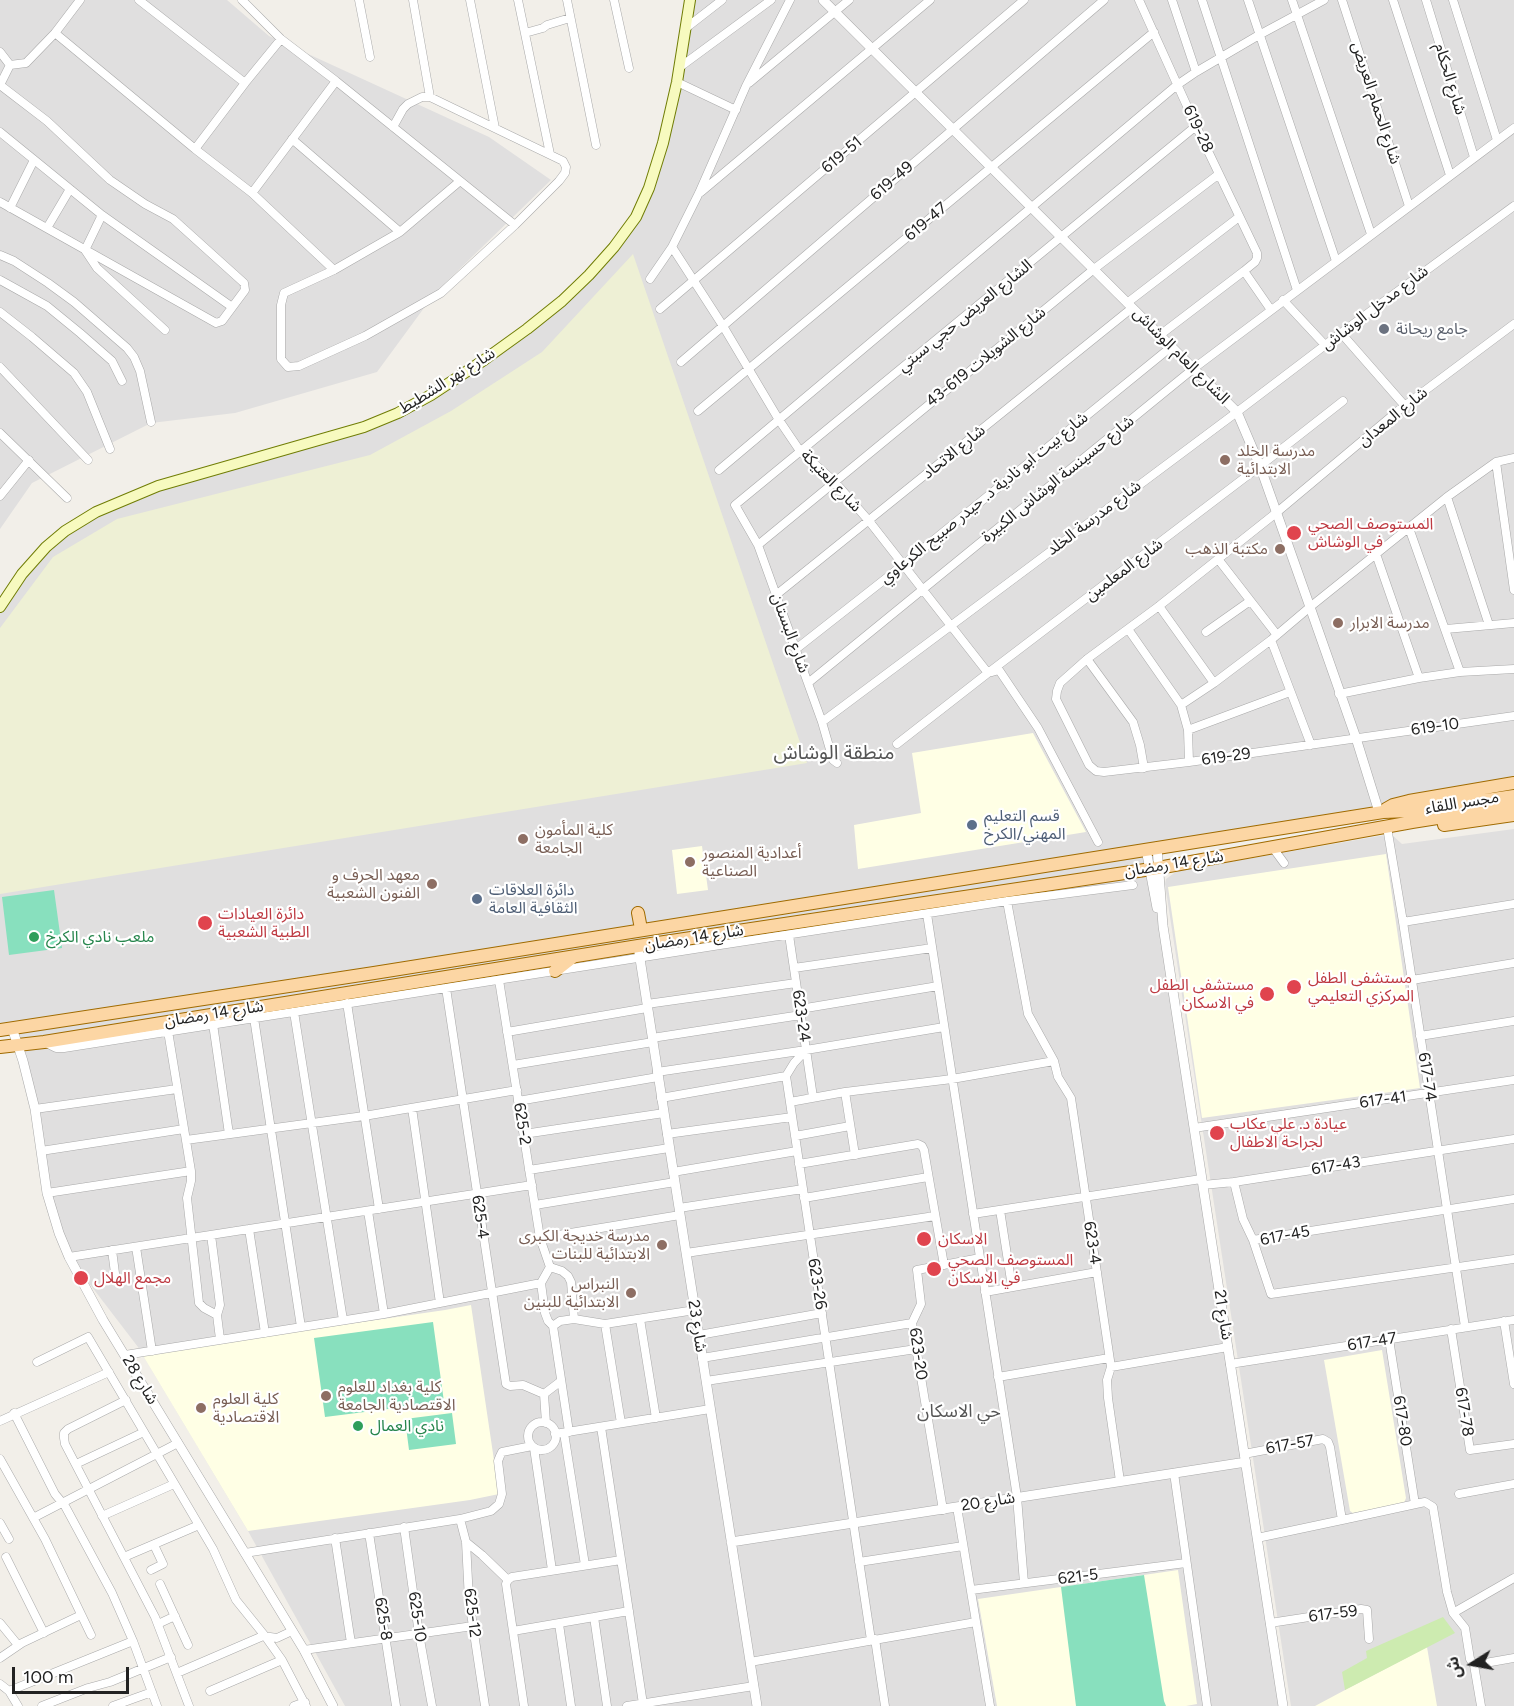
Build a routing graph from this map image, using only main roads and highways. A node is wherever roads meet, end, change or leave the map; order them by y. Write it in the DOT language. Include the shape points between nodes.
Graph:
graph roads {
  1 [pos="690,0"];
  2 [pos="0,607"];
  3 [pos="1514,783"];
  4 [pos="1514,796"];
  5 [pos="1514,806"];
  6 [pos="1381,812"];
  7 [pos="1411,816"];
  8 [pos="1514,816"];
  9 [pos="1387,827"];
  10 [pos="1063,882"];
  11 [pos="1051,895"];
  12 [pos="638,913"];
  13 [pos="641,929"];
  14 [pos="573,956"];
  15 [pos="555,971"];
  16 [pos="141,1025"];
  17 [pos="6,1029"];
  18 [pos="162,1032"];
  19 [pos="0,1047"];
  1 -- 2 [label="main road, شارع نهر الشطيط" via="677,82 649,188 636,217 614,247 562,301 431,395 381,420 158,486 96,512 46,547"];
  3 -- 6 [label="main road, شارع 14 رمضان" via="1409,801"];
  4 -- 7 [label="main road, مجسر اللقاء"];
  5 -- 7 [label="main road, مجسر اللقاء"];
  6 -- 7 [label="main road, شارع 14 رمضان"];
  6 -- 13 [label="main road, شارع 14 رمضان"];
  7 -- 9 [label="main road, شارع 14 رمضان"];
  8 -- 9 [label="main road, شارع 14 رمضان" via="1412,829"];
  9 -- 10 [label="main road, شارع 14 رمضان"];
  10 -- 11 [label="main road"];
  10 -- 14 [label="main road, شارع 14 رمضان" via="719,940 639,952"];
  12 -- 13 [label="main road"];
  13 -- 17 [label="main road, شارع 14 رمضان"];
  14 -- 15 [label="main road"];
  14 -- 16 [label="main road, شارع 14 رمضان"];
  16 -- 18 [label="main road"];
  16 -- 19 [label="main road, شارع 14 رمضان"];
}
